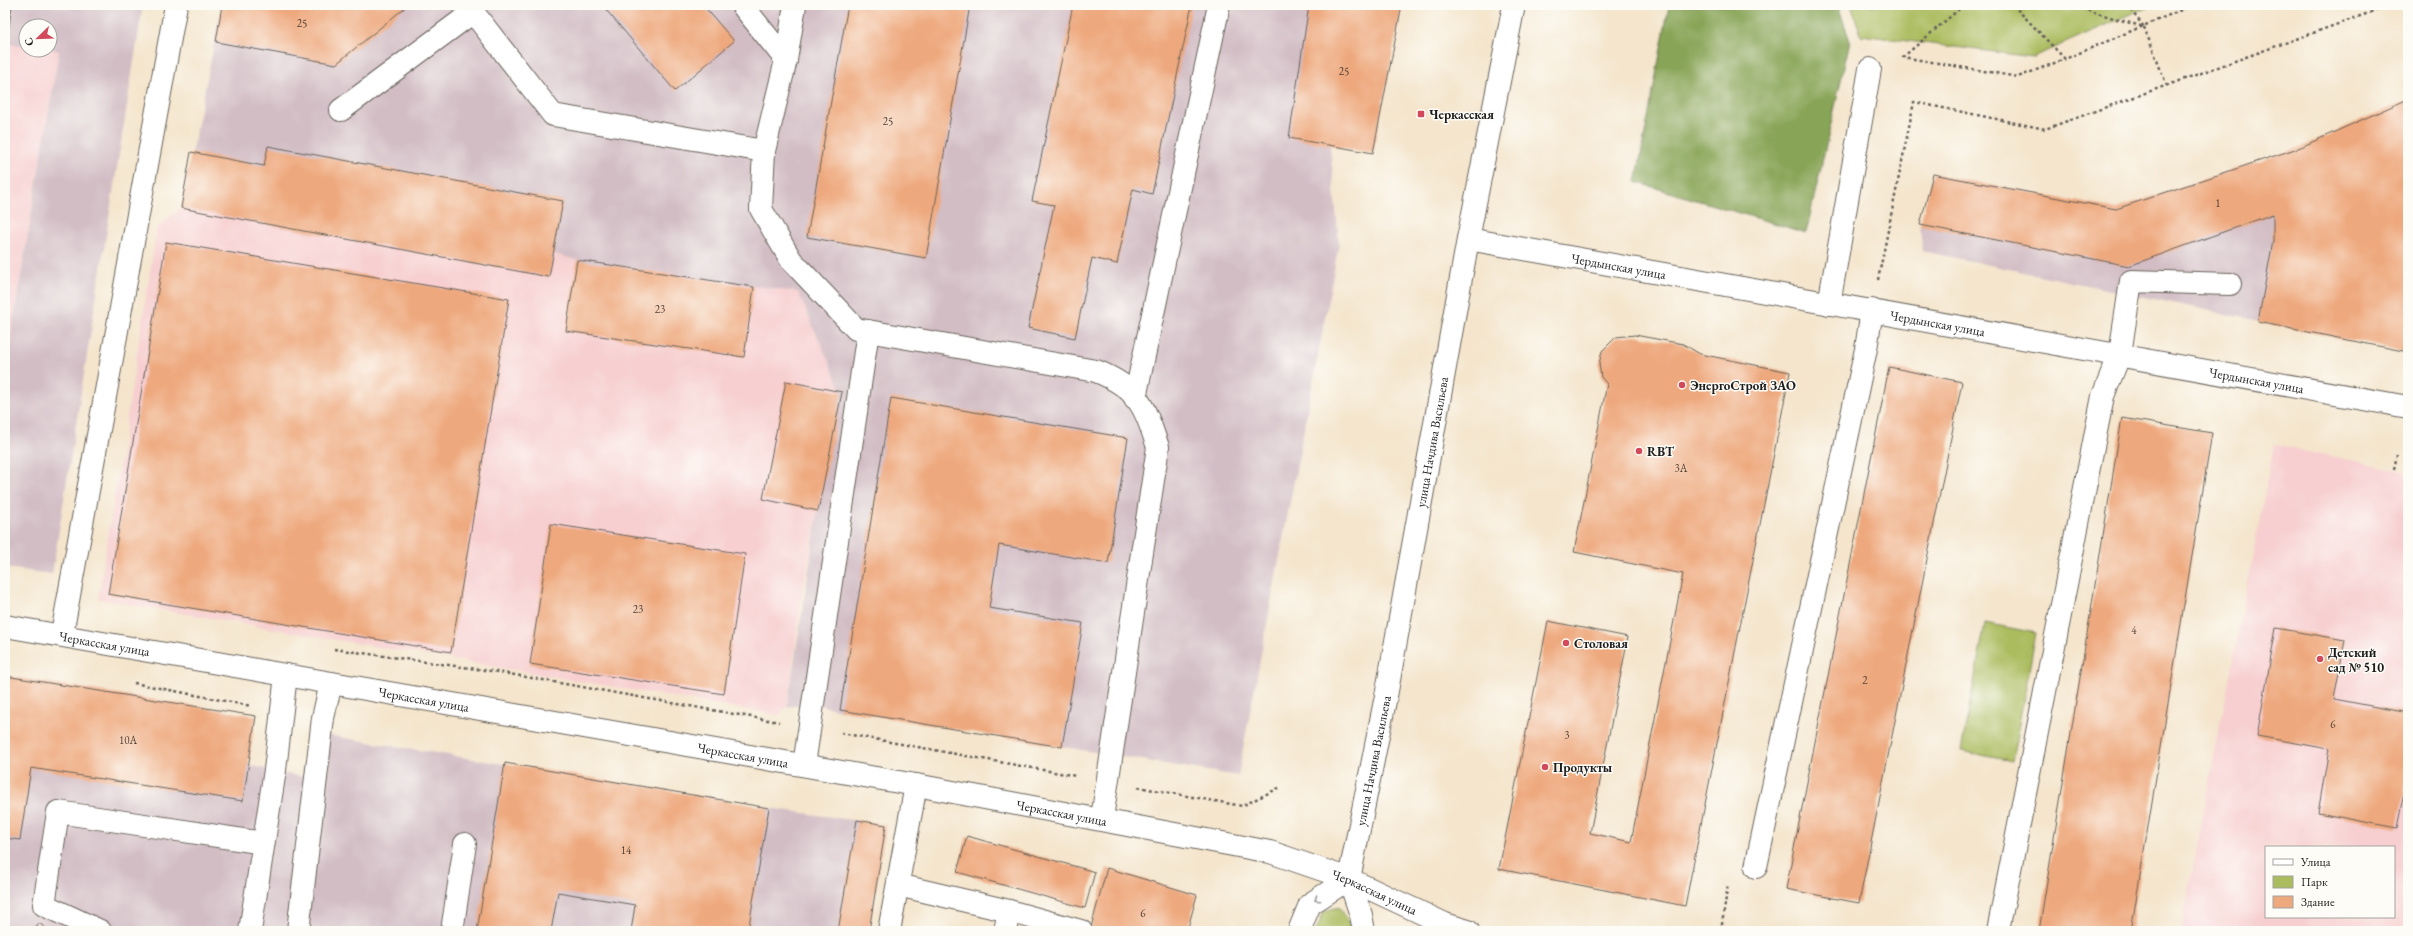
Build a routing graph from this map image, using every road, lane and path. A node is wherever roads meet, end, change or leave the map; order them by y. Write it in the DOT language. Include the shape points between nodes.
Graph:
graph roads {
  1 [pos="176,5"];
  2 [pos="742,5"];
  3 [pos="795,5"];
  4 [pos="1219,5"];
  5 [pos="1514,5"];
  6 [pos="1964,5"];
  7 [pos="2013,5"];
  8 [pos="2070,5"];
  9 [pos="2127,5"];
  10 [pos="2193,5"];
  11 [pos="2391,5"];
  12 [pos="2144,27"];
  13 [pos="2065,59"];
  14 [pos="786,60"];
  15 [pos="1870,69"];
  16 [pos="2167,86"];
  17 [pos="341,110"];
  18 [pos="764,152"];
  19 [pos="1468,239"];
  20 [pos="2230,284"];
  21 [pos="1830,304"];
  22 [pos="1872,310"];
  23 [pos="868,331"];
  24 [pos="2120,354"];
  25 [pos="1135,398"];
  26 [pos="2408,406"];
  27 [pos="2397,455"];
  28 [pos="2394,469"];
  29 [pos="5,626"];
  30 [pos="62,634"];
  31 [pos="333,649"];
  32 [pos="286,675"];
  33 [pos="331,683"];
  34 [pos="808,727"];
  35 [pos="804,765"];
  36 [pos="1106,781"];
  37 [pos="916,785"];
  38 [pos="1282,787"];
  39 [pos="1102,818"];
  40 [pos="263,843"];
  41 [pos="465,844"];
  42 [pos="1756,867"];
  43 [pos="1729,877"];
  44 [pos="1349,879"];
  45 [pos="898,885"];
  46 [pos="1007,921"];
  47 [pos="100,931"];
  48 [pos="250,931"];
  49 [pos="298,931"];
  50 [pos="452,931"];
  51 [pos="889,931"];
  52 [pos="1081,931"];
  53 [pos="1299,931"];
  54 [pos="1364,931"];
  55 [pos="1468,931"];
  56 [pos="1721,931"];
  57 [pos="1998,931"];
  1 -- 30 [label="street"];
  2 -- 14 [label="street"];
  3 -- 14 [label="street"];
  4 -- 25 [label="street"];
  5 -- 19 [label="street, улица Начдива Васильева"];
  6 -- 13 [label="path" via="1903,57 2018,77"];
  7 -- 13 [label="path"];
  8 -- 12 [label="path"];
  9 -- 12 [label="path"];
  10 -- 12 [label="path"];
  11 -- 16 [label="path"];
  12 -- 13 [label="path"];
  12 -- 16 [label="path"];
  14 -- 18 [label="street"];
  15 -- 21 [label="street"];
  16 -- 22 [label="path" via="2044,129 1914,102"];
  17 -- 18 [label="street" via="473,12 553,115"];
  18 -- 23 [label="street" via="761,209 791,260 856,329"];
  19 -- 21 [label="street, Чердынская улица"];
  19 -- 44 [label="street, улица Начдива Васильева" via="1387,691"];
  20 -- 24 [label="street" via="2131,281"];
  21 -- 22 [label="street, Чердынская улица"];
  22 -- 24 [label="street, Чердынская улица"];
  22 -- 42 [label="street" via="1866,349"];
  23 -- 25 [label="street" via="1096,371 1118,380"];
  23 -- 34 [label="street"];
  24 -- 26 [label="street, Чердынская улица"];
  24 -- 57 [label="street" via="2103,396"];
  25 -- 36 [label="street" via="1145,410 1158,447"];
  27 -- 28 [label="path"];
  29 -- 30 [label="street, Черкасская улица"];
  30 -- 32 [label="street, Черкасская улица"];
  31 -- 34 [label="path" via="498,672"];
  32 -- 33 [label="street, Черкасская улица"];
  32 -- 40 [label="street"];
  33 -- 35 [label="street, Черкасская улица"];
  33 -- 49 [label="street" via="323,718"];
  34 -- 35 [label="street"];
  34 -- 36 [label="path"];
  35 -- 37 [label="street, Черкасская улица"];
  36 -- 38 [label="path" via="1242,806"];
  36 -- 39 [label="street"];
  37 -- 39 [label="street, Черкасская улица"];
  37 -- 45 [label="street"];
  39 -- 44 [label="street, Черкасская улица" via="1270,852"];
  40 -- 47 [label="street" via="58,812 44,905"];
  40 -- 48 [label="street"];
  41 -- 50 [label="street"];
  43 -- 56 [label="path"];
  44 -- 53 [label="street, one-way" via="1310,904"];
  44 -- 54 [label="street, улица Начдива Васильева"];
  44 -- 55 [label="street, Черкасская улица" via="1445,924"];
  45 -- 46 [label="street"];
  45 -- 51 [label="street"];
  46 -- 52 [label="street"];
}
